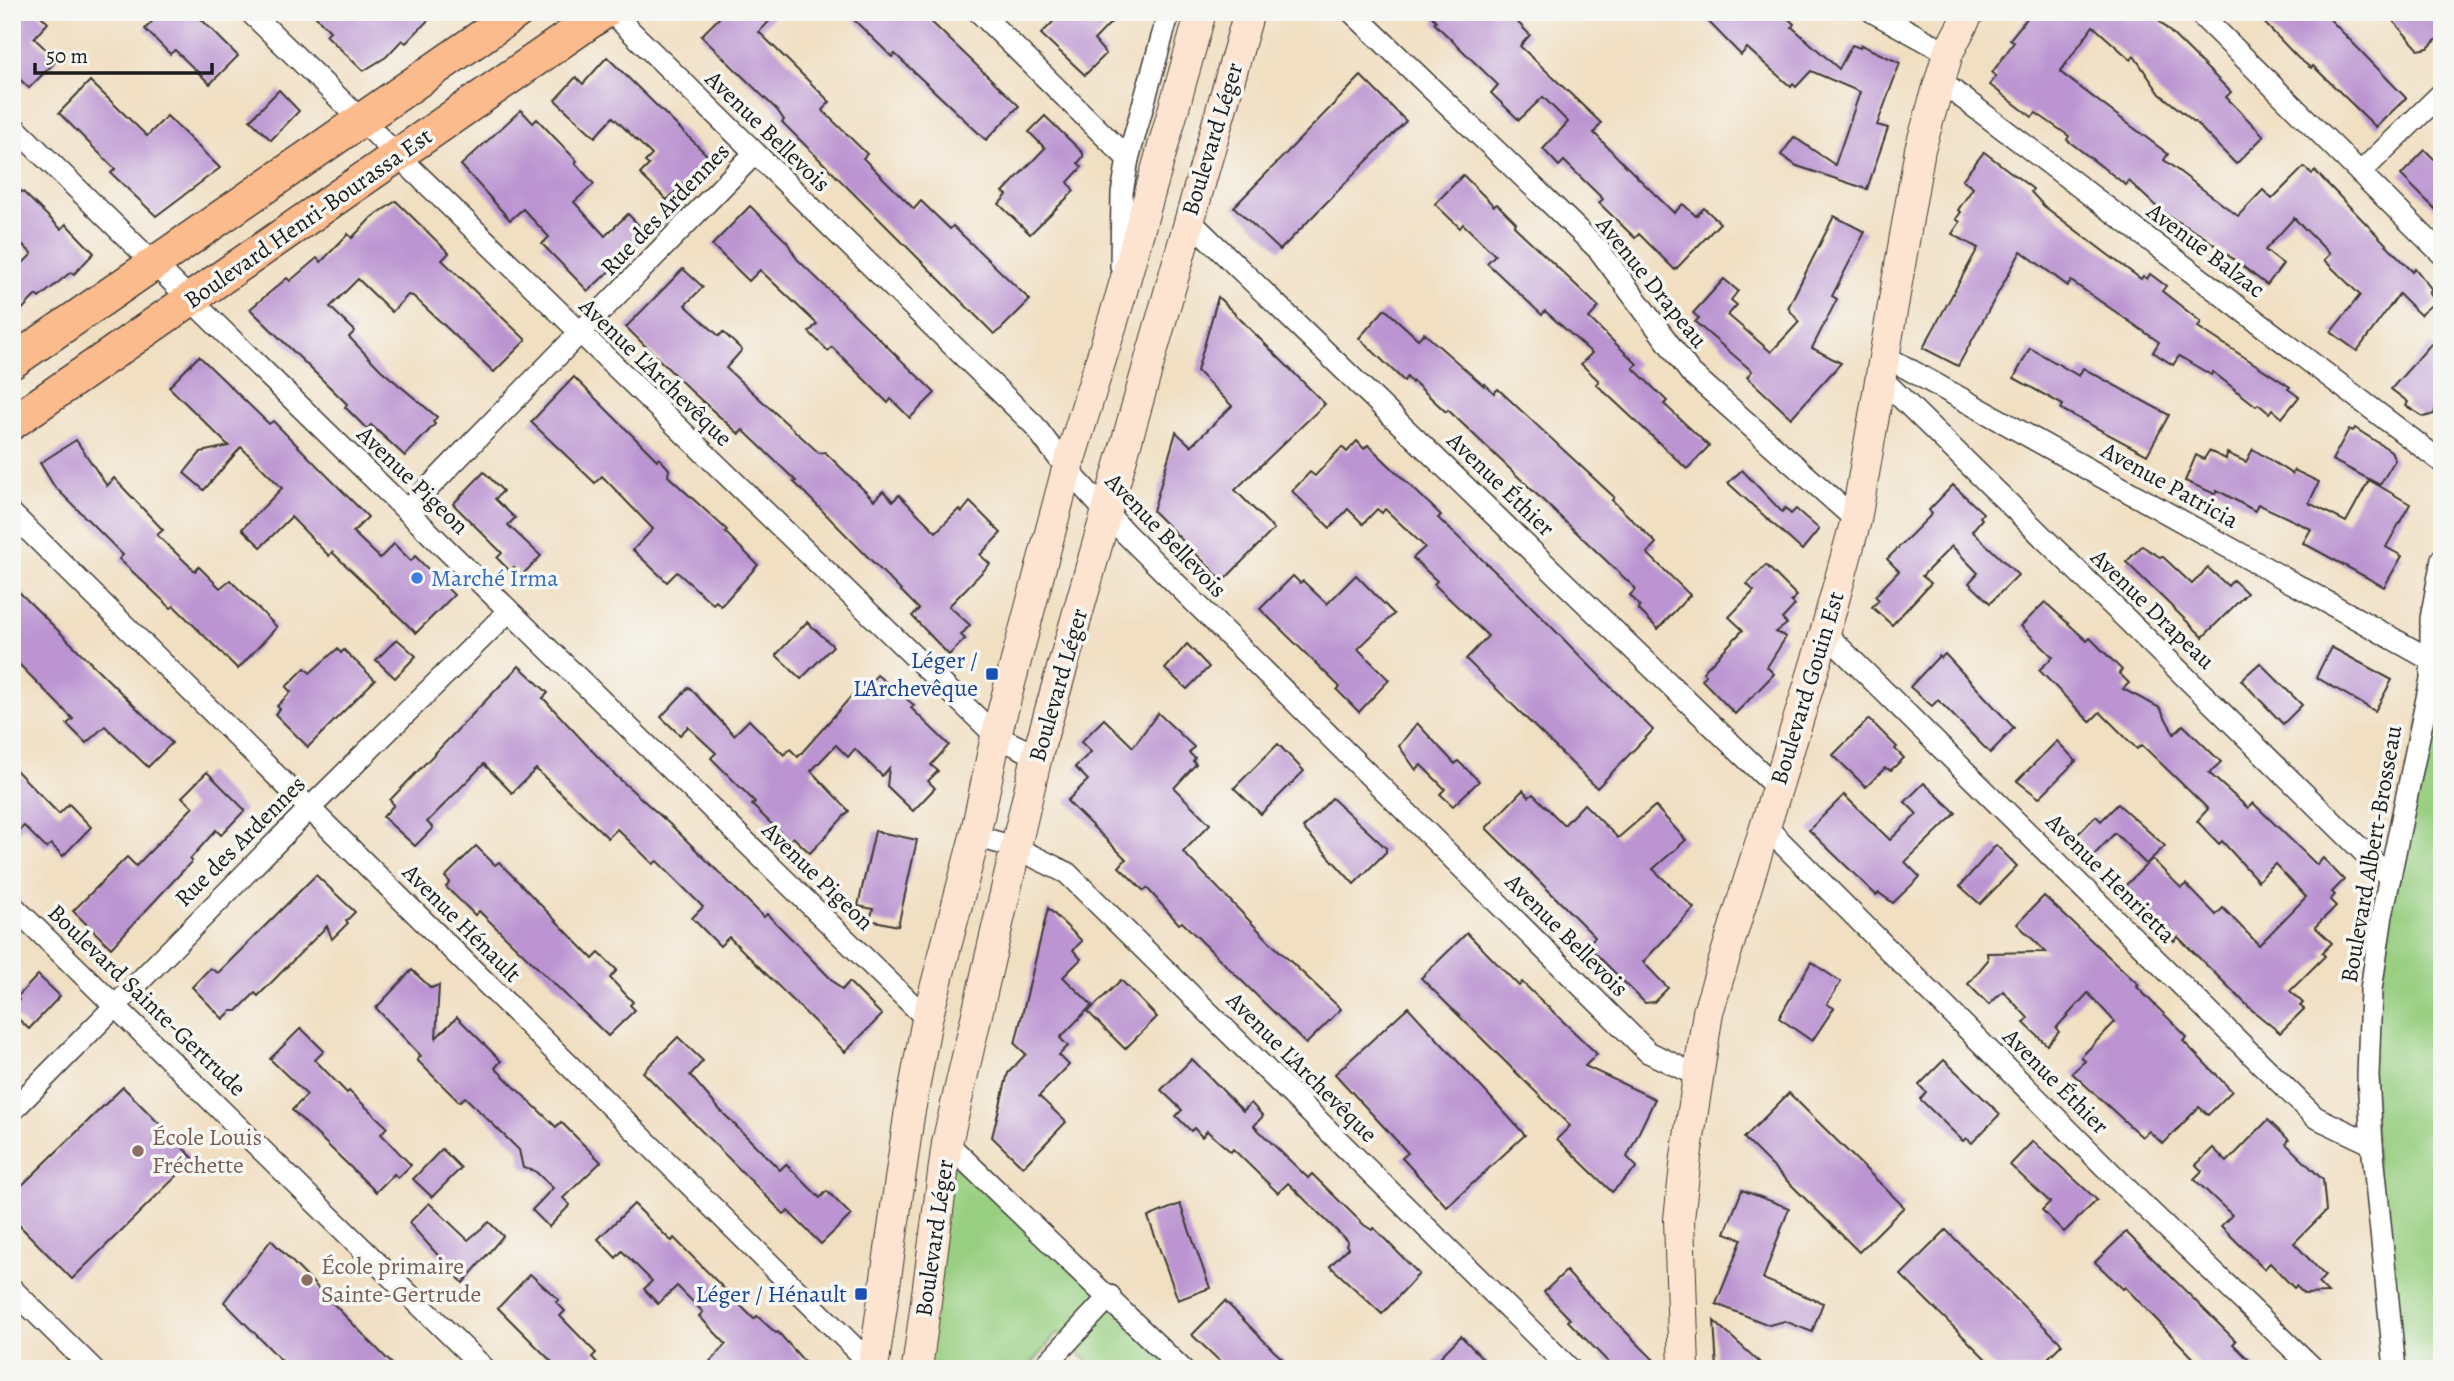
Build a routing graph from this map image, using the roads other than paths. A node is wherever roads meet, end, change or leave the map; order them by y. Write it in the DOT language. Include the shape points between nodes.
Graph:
graph roads {
  1 [pos="250,12"];
  2 [pos="517,12"];
  3 [pos="604,12"];
  4 [pos="611,12"];
  5 [pos="979,12"];
  6 [pos="1169,12"];
  7 [pos="1201,12"];
  8 [pos="1249,12"];
  9 [pos="1352,12"];
  10 [pos="1872,12"];
  11 [pos="1969,12"];
  12 [pos="2198,12"];
  13 [pos="1944,66"];
  14 [pos="2442,93"];
  15 [pos="360,122"];
  16 [pos="12,125"];
  17 [pos="397,155"];
  18 [pos="754,155"];
  19 [pos="1128,159"];
  20 [pos="2360,173"];
  21 [pos="1188,219"];
  22 [pos="2442,254"];
  23 [pos="153,264"];
  24 [pos="1121,295"];
  25 [pos="189,301"];
  26 [pos="579,334"];
  27 [pos="12,362"];
  28 [pos="1881,366"];
  29 [pos="12,423"];
  30 [pos="2442,462"];
  31 [pos="1067,469"];
  32 [pos="407,510"];
  33 [pos="1106,513"];
  34 [pos="12,514"];
  35 [pos="1856,520"];
  36 [pos="2442,559"];
  37 [pos="509,612"];
  38 [pos="1825,633"];
  39 [pos="2431,660"];
  40 [pos="996,736"];
  41 [pos="1037,756"];
  42 [pos="1776,787"];
  43 [pos="309,809"];
  44 [pos="1765,826"];
  45 [pos="975,836"];
  46 [pos="1014,847"];
  47 [pos="2390,878"];
  48 [pos="12,905"];
  49 [pos="114,1006"];
  50 [pos="927,1019"];
  51 [pos="1698,1076"];
  52 [pos="12,1111"];
  53 [pos="947,1143"];
  54 [pos="2372,1144"];
  55 [pos="12,1289"];
  56 [pos="1110,1296"];
  57 [pos="874,1368"];
  58 [pos="93,1369"];
  59 [pos="485,1369"];
  60 [pos="917,1369"];
  61 [pos="1042,1369"];
  62 [pos="1182,1369"];
  63 [pos="1570,1369"];
  64 [pos="1684,1369"];
  65 [pos="2314,1369"];
  66 [pos="2395,1369"];
  1 -- 15 [label="street, Avenue L'Archevêque"];
  2 -- 15 [label="main road, Boulevard Henri-Bourassa Est"];
  3 -- 17 [label="main road, Boulevard Henri-Bourassa Est"];
  4 -- 18 [label="street, Avenue Bellevois"];
  5 -- 19 [label="street"];
  6 -- 19 [label="street, Boulevard Léger"];
  7 -- 24 [label="main road, Boulevard Léger"];
  8 -- 21 [label="main road, Boulevard Léger"];
  9 -- 35 [label="street, Avenue Drapeau" via="1599,250 1690,372"];
  10 -- 13 [label="street, Avenue Balzac"];
  11 -- 13 [label="main road, Boulevard Gouin Est"];
  12 -- 20 [label="street"];
  13 -- 28 [label="main road, Boulevard Gouin Est" via="1920,149"];
  13 -- 30 [label="street, Avenue Balzac"];
  14 -- 20 [label="street"];
  15 -- 17 [label="street, Avenue L'Archevêque"];
  15 -- 23 [label="main road, Boulevard Henri-Bourassa Est"];
  16 -- 23 [label="street, Avenue Pigeon"];
  17 -- 25 [label="main road, Boulevard Henri-Bourassa Est"];
  17 -- 26 [label="street, Avenue L'Archevêque"];
  18 -- 26 [label="street, Rue des Ardennes"];
  18 -- 31 [label="street, Avenue Bellevois" via="1034,425"];
  19 -- 24 [label="street, Boulevard Léger" via="1122,193"];
  20 -- 22 [label="street"];
  21 -- 33 [label="main road, Boulevard Léger"];
  21 -- 42 [label="street, Avenue Éthier"];
  23 -- 25 [label="street, Avenue Pigeon"];
  23 -- 27 [label="main road, Boulevard Henri-Bourassa Est"];
  24 -- 31 [label="main road, Boulevard Léger"];
  25 -- 29 [label="main road, Boulevard Henri-Bourassa Est"];
  25 -- 32 [label="street, Avenue Pigeon"];
  26 -- 32 [label="street, Rue des Ardennes"];
  26 -- 40 [label="street, Avenue L'Archevêque"];
  28 -- 35 [label="main road, Boulevard Gouin Est"];
  28 -- 39 [label="street, Avenue Patricia"];
  28 -- 47 [label="street, Avenue Drapeau"];
  31 -- 33 [label="street, Avenue Bellevois"];
  31 -- 40 [label="main road, Boulevard Léger"];
  32 -- 37 [label="street, Avenue Pigeon"];
  33 -- 41 [label="main road, Boulevard Léger"];
  33 -- 51 [label="street, Avenue Bellevois" via="1648,1052"];
  34 -- 43 [label="street, Avenue Hénault"];
  35 -- 38 [label="main road, Boulevard Gouin Est"];
  36 -- 39 [label="street, Boulevard Albert-Brosseau" via="2431,619"];
  37 -- 43 [label="street, Rue des Ardennes"];
  37 -- 50 [label="street, Avenue Pigeon"];
  38 -- 42 [label="main road, Boulevard Gouin Est"];
  38 -- 54 [label="street, Avenue Henrietta" via="2315,1117"];
  39 -- 47 [label="street, Boulevard Albert-Brosseau" via="2431,679"];
  40 -- 41 [label="street, Avenue L'Archevêque"];
  40 -- 45 [label="main road, Boulevard Léger"];
  41 -- 46 [label="main road, Boulevard Léger"];
  42 -- 44 [label="main road, Boulevard Gouin Est"];
  43 -- 49 [label="street, Rue des Ardennes"];
  43 -- 57 [label="street, Avenue Hénault"];
  44 -- 51 [label="main road, Boulevard Gouin Est" via="1708,1012"];
  44 -- 65 [label="street, Avenue Éthier" via="2137,1200"];
  45 -- 46 [label="street, Avenue L'Archevêque"];
  45 -- 50 [label="main road, Boulevard Léger"];
  46 -- 53 [label="main road, Boulevard Léger"];
  46 -- 63 [label="street, Avenue L'Archevêque" via="1067,873"];
  47 -- 54 [label="street, Boulevard Albert-Brosseau" via="2371,990 2368,1077"];
  48 -- 49 [label="street, Boulevard Sainte-Gertrude"];
  49 -- 52 [label="street, Rue des Ardennes"];
  49 -- 59 [label="street, Boulevard Sainte-Gertrude"];
  50 -- 57 [label="main road, Boulevard Léger"];
  51 -- 64 [label="main road, Boulevard Gouin Est" via="1679,1219"];
  53 -- 56 [label="street"];
  53 -- 60 [label="main road, Boulevard Léger"];
  54 -- 66 [label="street, Boulevard Albert-Brosseau"];
  55 -- 58 [label="street"];
  56 -- 61 [label="street"];
  56 -- 62 [label="street"];
}
